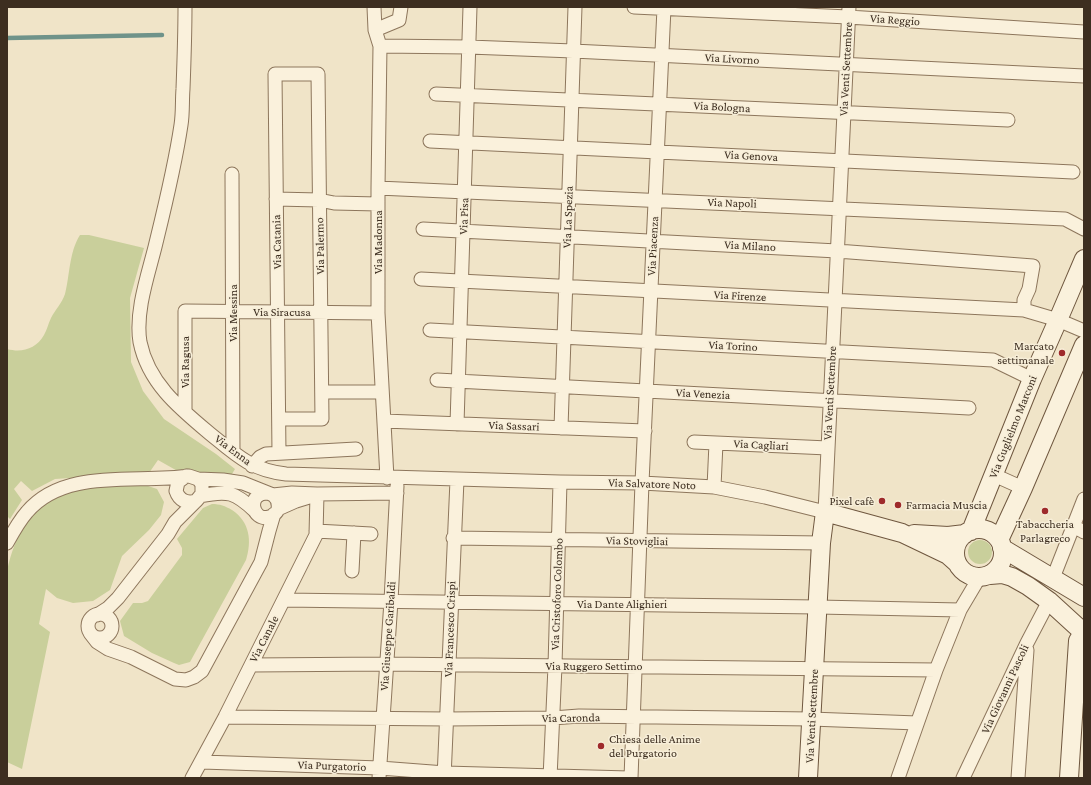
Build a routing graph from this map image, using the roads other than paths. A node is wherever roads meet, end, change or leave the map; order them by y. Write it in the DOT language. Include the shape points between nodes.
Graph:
graph roads {
  1 [pos="185,7"];
  2 [pos="374,7"];
  3 [pos="400,7"];
  4 [pos="470,7"];
  5 [pos="575,7"];
  6 [pos="634,7"];
  7 [pos="664,8"];
  8 [pos="719,9"];
  9 [pos="848,12"];
  10 [pos="375,30"];
  11 [pos="1084,32"];
  12 [pos="380,46"];
  13 [pos="469,47"];
  14 [pos="573,51"];
  15 [pos="662,55"];
  16 [pos="846,65"];
  17 [pos="318,74"];
  18 [pos="1084,76"];
  19 [pos="436,94"];
  20 [pos="468,95"];
  21 [pos="572,100"];
  22 [pos="660,104"];
  23 [pos="844,112"];
  24 [pos="1008,120"];
  25 [pos="430,141"];
  26 [pos="466,142"];
  27 [pos="570,148"];
  28 [pos="658,152"];
  29 [pos="841,161"];
  30 [pos="1073,172"];
  31 [pos="232,174"];
  32 [pos="378,188"];
  33 [pos="464,192"];
  34 [pos="569,196"];
  35 [pos="276,199"];
  36 [pos="320,200"];
  37 [pos="655,200"];
  38 [pos="378,204"];
  39 [pos="839,208"];
  40 [pos="423,229"];
  41 [pos="1084,229"];
  42 [pos="463,230"];
  43 [pos="567,237"];
  44 [pos="653,240"];
  45 [pos="837,251"];
  46 [pos="1084,259"];
  47 [pos="421,279"];
  48 [pos="462,282"];
  49 [pos="566,288"];
  50 [pos="651,292"];
  51 [pos="835,301"];
  52 [pos="1024,310"];
  53 [pos="185,311"];
  54 [pos="233,312"];
  55 [pos="278,312"];
  56 [pos="321,312"];
  57 [pos="378,313"];
  58 [pos="1058,320"];
  59 [pos="430,330"];
  60 [pos="460,331"];
  61 [pos="1084,331"];
  62 [pos="564,337"];
  63 [pos="649,341"];
  64 [pos="1084,345"];
  65 [pos="832,351"];
  66 [pos="1032,379"];
  67 [pos="437,380"];
  68 [pos="458,381"];
  69 [pos="563,386"];
  70 [pos="646,391"];
  71 [pos="322,392"];
  72 [pos="382,392"];
  73 [pos="830,400"];
  74 [pos="969,408"];
  75 [pos="185,412"];
  76 [pos="279,419"];
  77 [pos="384,421"];
  78 [pos="457,424"];
  79 [pos="561,428"];
  80 [pos="645,431"];
  81 [pos="694,442"];
  82 [pos="716,443"];
  83 [pos="828,448"];
  84 [pos="356,449"];
  85 [pos="233,452"];
  86 [pos="279,453"];
  87 [pos="252,466"];
  88 [pos="994,474"];
  89 [pos="192,477"];
  90 [pos="392,478"];
  91 [pos="148,479"];
  92 [pos="457,480"];
  93 [pos="560,482"];
  94 [pos="642,483"];
  95 [pos="714,487"];
  96 [pos="1023,488"];
  97 [pos="397,493"];
  98 [pos="177,494"];
  99 [pos="270,494"];
  100 [pos="317,494"];
  101 [pos="198,499"];
  102 [pos="1084,499"];
  103 [pos="276,512"];
  104 [pos="825,512"];
  105 [pos="257,513"];
  106 [pos="176,522"];
  107 [pos="1078,529"];
  108 [pos="316,531"];
  109 [pos="968,532"];
  110 [pos="354,533"];
  111 [pos="902,533"];
  112 [pos="371,534"];
  113 [pos="454,538"];
  114 [pos="559,539"];
  115 [pos="640,541"];
  116 [pos="7,542"];
  117 [pos="821,543"];
  118 [pos="1000,544"];
  119 [pos="265,550"];
  120 [pos="957,563"];
  121 [pos="352,571"];
  122 [pos="984,576"];
  123 [pos="1057,581"];
  124 [pos="1084,597"];
  125 [pos="118,598"];
  126 [pos="284,600"];
  127 [pos="391,601"];
  128 [pos="1049,601"];
  129 [pos="451,602"];
  130 [pos="557,604"];
  131 [pos="637,604"];
  132 [pos="818,607"];
  133 [pos="1084,608"];
  134 [pos="960,610"];
  135 [pos="97,615"];
  136 [pos="110,627"];
  137 [pos="1084,632"];
  138 [pos="90,633"];
  139 [pos="1027,643"];
  140 [pos="131,657"];
  141 [pos="386,664"];
  142 [pos="251,665"];
  143 [pos="448,665"];
  144 [pos="555,666"];
  145 [pos="636,666"];
  146 [pos="814,669"];
  147 [pos="936,670"];
  148 [pos="225,718"];
  149 [pos="553,718"];
  150 [pos="633,718"];
  151 [pos="383,719"];
  152 [pos="447,719"];
  153 [pos="811,720"];
  154 [pos="917,723"];
  155 [pos="1078,742"];
  156 [pos="202,762"];
  157 [pos="379,773"];
  158 [pos="444,775"];
  159 [pos="550,777"];
  160 [pos="192,778"];
  161 [pos="630,778"];
  162 [pos="808,778"];
  163 [pos="898,778"];
  164 [pos="963,778"];
  165 [pos="1018,778"];
  166 [pos="1069,778"];
  1 -- 75 [label="street, Via Enna" via="181,124 140,309 140,341 147,364 161,388"];
  2 -- 10 [label="street, Via Madonna"];
  3 -- 10 [label="street" via="399,20"];
  4 -- 13 [label="street, Via Pisa"];
  5 -- 14 [label="street, Via La Spezia"];
  6 -- 7 [label="street, Via Reggio"];
  7 -- 8 [label="street, Via Reggio"];
  7 -- 15 [label="street, Via Piacenza"];
  8 -- 9 [label="street, Via Reggio"];
  9 -- 11 [label="street, Via Reggio"];
  9 -- 16 [label="street, Via Venti Settembre"];
  10 -- 12 [label="street, Via Madonna"];
  12 -- 13 [label="street, Via Livorno"];
  12 -- 32 [label="street, Via Madonna"];
  13 -- 14 [label="street, Via Livorno"];
  13 -- 20 [label="street, Via Pisa"];
  14 -- 15 [label="street, Via Livorno"];
  14 -- 21 [label="street, Via La Spezia"];
  15 -- 16 [label="street, Via Livorno"];
  15 -- 22 [label="street, Via Piacenza"];
  16 -- 18 [label="street, Via Livorno"];
  16 -- 23 [label="street, Via Venti Settembre"];
  17 -- 35 [label="street, Via Catania" via="275,74"];
  17 -- 36 [label="street, Via Palermo"];
  19 -- 20 [label="street, Via Bologna"];
  20 -- 21 [label="street, Via Bologna"];
  20 -- 26 [label="street, Via Pisa"];
  21 -- 22 [label="street, Via Bologna"];
  21 -- 27 [label="street, Via La Spezia"];
  22 -- 23 [label="street, Via Bologna"];
  22 -- 28 [label="street, Via Piacenza"];
  23 -- 24 [label="street, Via Bologna"];
  23 -- 29 [label="street, Via Venti Settembre"];
  25 -- 26 [label="street, Via Genova"];
  26 -- 27 [label="street, Via Genova"];
  26 -- 33 [label="street, Via Pisa"];
  27 -- 28 [label="street, Via Genova"];
  27 -- 34 [label="street, Via La Spezia"];
  28 -- 29 [label="street, Via Genova"];
  28 -- 37 [label="street, Via Piacenza"];
  29 -- 30 [label="street, Via Genova"];
  29 -- 39 [label="street, Via Venti Settembre"];
  31 -- 54 [label="street, Via Messina"];
  32 -- 33 [label="street, Via Napoli"];
  32 -- 38 [label="street, Via Madonna"];
  33 -- 34 [label="street, Via Napoli"];
  33 -- 42 [label="street, Via Pisa"];
  34 -- 37 [label="street, Via Napoli"];
  34 -- 43 [label="street, Via La Spezia"];
  35 -- 36 [label="street"];
  35 -- 55 [label="street, Via Catania"];
  36 -- 38 [label="street" via="334,203"];
  36 -- 56 [label="street, Via Palermo"];
  37 -- 39 [label="street, Via Napoli"];
  37 -- 44 [label="street, Via Piacenza"];
  38 -- 57 [label="street, Via Madonna"];
  39 -- 41 [label="street, Via Napoli" via="1064,219"];
  39 -- 45 [label="street, Via Venti Settembre"];
  40 -- 42 [label="street, Via Milano"];
  42 -- 43 [label="street, Via Milano"];
  42 -- 48 [label="street, Via Pisa"];
  43 -- 44 [label="street, Via Milano"];
  43 -- 49 [label="street, Via La Spezia"];
  44 -- 45 [label="street, Via Milano"];
  44 -- 50 [label="street, Via Piacenza"];
  45 -- 51 [label="street, Via Venti Settembre"];
  45 -- 52 [label="street, Via Milano" via="1033,266 1030,289 1024,300"];
  46 -- 58 [label="street, Via Guglielmo Marconi"];
  47 -- 48 [label="street, Via Firenze"];
  48 -- 49 [label="street, Via Firenze"];
  48 -- 60 [label="street, Via Pisa"];
  49 -- 50 [label="street, Via Firenze"];
  49 -- 62 [label="street, Via La Spezia"];
  50 -- 51 [label="street, Via Firenze"];
  50 -- 63 [label="street, Via Piacenza"];
  51 -- 52 [label="street, Via Firenze"];
  51 -- 65 [label="street, Via Venti Settembre"];
  52 -- 58 [label="street, Via Firenze"];
  53 -- 54 [label="street, Via Siracusa"];
  53 -- 75 [label="street, Via Ragusa"];
  54 -- 55 [label="street, Via Siracusa"];
  54 -- 85 [label="street, Via Messina"];
  55 -- 56 [label="street, Via Siracusa"];
  55 -- 76 [label="street, Via Catania"];
  56 -- 57 [label="street, Via Siracusa"];
  56 -- 71 [label="street, Via Palermo"];
  57 -- 72 [label="street, Via Madonna"];
  58 -- 61 [label="street, Via Firenze"];
  58 -- 66 [label="street, Via Guglielmo Marconi"];
  59 -- 60 [label="street, Via Torino"];
  60 -- 62 [label="street, Via Torino"];
  60 -- 68 [label="street, Via Pisa"];
  62 -- 63 [label="street, Via Torino"];
  62 -- 69 [label="street, Via La Spezia"];
  63 -- 65 [label="street, Via Torino"];
  63 -- 70 [label="street, Via Piacenza"];
  64 -- 96 [label="street"];
  65 -- 66 [label="street, Via Torino" via="993,360"];
  65 -- 73 [label="street, Via Venti Settembre"];
  66 -- 88 [label="street, Via Guglielmo Marconi"];
  67 -- 68 [label="street, Via Venezia"];
  68 -- 69 [label="street, Via Venezia"];
  68 -- 78 [label="street, Via Pisa"];
  69 -- 70 [label="street, Via Venezia"];
  69 -- 79 [label="street, Via La Spezia"];
  70 -- 73 [label="street, Via Venezia"];
  70 -- 80 [label="street, Via Piacenza"];
  71 -- 72 [label="street"];
  71 -- 76 [label="street, Via Palermo" via="322,418"];
  72 -- 77 [label="street, Via Madonna"];
  73 -- 74 [label="street, Via Venezia"];
  73 -- 83 [label="street, Via Venti Settembre"];
  75 -- 85 [label="street, Via Enna"];
  76 -- 86 [label="street, Via Catania"];
  77 -- 78 [label="street, Via Sassari"];
  77 -- 90 [label="street, Via Madonna"];
  78 -- 79 [label="street, Via Sassari"];
  79 -- 80 [label="street, Via Sassari"];
  80 -- 94 [label="street, Via Piacenza"];
  81 -- 82 [label="street, Via Cagliari"];
  82 -- 83 [label="street, Via Cagliari"];
  82 -- 95 [label="street"];
  83 -- 104 [label="street, Via Venti Settembre"];
  84 -- 86 [label="street"];
  85 -- 87 [label="street, Via Enna"];
  86 -- 87 [label="street" via="266,454"];
  87 -- 90 [label="street, Via Enna" via="286,474"];
  88 -- 96 [label="street"];
  88 -- 109 [label="street, Via Guglielmo Marconi"];
  89 -- 91 [label="street"];
  89 -- 98 [label="street" via="178,482"];
  89 -- 99 [label="street" via="243,483"];
  89 -- 101 [label="street" via="202,487"];
  90 -- 92 [label="street, Via Salvatore Noto"];
  90 -- 97 [label="street, Via Giuseppe Garibaldi"];
  91 -- 98 [label="street" via="159,481"];
  91 -- 116 [label="street" via="97,481 55,490 28,511 16,525"];
  92 -- 93 [label="street, Via Salvatore Noto"];
  92 -- 113 [label="street, Via Francesco Crispi"];
  93 -- 94 [label="street, Via Salvatore Noto"];
  93 -- 114 [label="street, Via Cristoforo Colombo"];
  94 -- 95 [label="street, Via Salvatore Noto"];
  94 -- 115 [label="street, Via Piacenza"];
  95 -- 104 [label="street, Via Salvatore Noto"];
  96 -- 118 [label="street"];
  97 -- 100 [label="street"];
  97 -- 127 [label="street, Via Giuseppe Garibaldi"];
  98 -- 101 [label="street" via="186,502"];
  98 -- 106 [label="street"];
  99 -- 100 [label="street"];
  99 -- 103 [label="street" via="278,501"];
  99 -- 105 [label="street" via="262,493 255,498 253,503"];
  100 -- 103 [label="street" via="296,501"];
  100 -- 108 [label="street, Via Canale"];
  101 -- 105 [label="street" via="223,492 243,500"];
  101 -- 106 [label="street"];
  102 -- 107 [label="street"];
  103 -- 105 [label="street" via="267,518"];
  103 -- 119 [label="street"];
  104 -- 111 [label="street, Via Salvatore Noto"];
  104 -- 117 [label="street, Via Venti Settembre"];
  105 -- 119 [label="street"];
  106 -- 125 [label="street"];
  107 -- 123 [label="street"];
  108 -- 110 [label="street"];
  108 -- 126 [label="street, Via Canale"];
  109 -- 111 [label="street" via="948,536"];
  109 -- 118 [label="street" via="984,530 995,535"];
  109 -- 120 [label="street" via="959,540 956,547"];
  110 -- 112 [label="street"];
  110 -- 121 [label="street"];
  111 -- 120 [label="street" via="948,555"];
  113 -- 114 [label="street, Via Stovigliai"];
  113 -- 129 [label="street, Via Francesco Crispi"];
  114 -- 115 [label="street, Via Stovigliai"];
  114 -- 130 [label="street, Via Cristoforo Colombo"];
  115 -- 117 [label="street, Via Stovigliai"];
  115 -- 131 [label="street, Via Piacenza"];
  117 -- 132 [label="street, Via Venti Settembre"];
  118 -- 122 [label="street" via="1003,556 1001,564 996,570"];
  118 -- 123 [label="street"];
  119 -- 140 [label="street" via="202,671 194,678 176,680"];
  120 -- 122 [label="street" via="966,574"];
  122 -- 128 [label="street" via="1002,574 1012,577"];
  122 -- 134 [label="street"];
  123 -- 124 [label="street"];
  123 -- 133 [label="street"];
  125 -- 135 [label="street"];
  125 -- 136 [label="street"];
  126 -- 127 [label="street, Via Dante Alighieri"];
  126 -- 142 [label="street, Via Canale"];
  127 -- 129 [label="street, Via Dante Alighieri"];
  127 -- 141 [label="street, Via Giuseppe Garibaldi"];
  128 -- 137 [label="street"];
  128 -- 139 [label="street, Via Giovanni Pascoli"];
  129 -- 130 [label="street, Via Dante Alighieri"];
  129 -- 143 [label="street, Via Francesco Crispi"];
  130 -- 131 [label="street, Via Dante Alighieri"];
  130 -- 144 [label="street, Via Cristoforo Colombo"];
  131 -- 132 [label="street, Via Dante Alighieri"];
  131 -- 145 [label="street, Via Piacenza"];
  132 -- 134 [label="street, Via Dante Alighieri"];
  132 -- 146 [label="street, Via Venti Settembre"];
  134 -- 147 [label="street"];
  135 -- 136 [label="street" via="104,615"];
  135 -- 138 [label="street" via="89,622"];
  136 -- 138 [label="street" via="107,635 100,638"];
  136 -- 140 [label="street" via="117,643"];
  137 -- 155 [label="street" via="1078,641"];
  138 -- 140 [label="street" via="97,642 108,649"];
  139 -- 164 [label="street, Via Giovanni Pascoli"];
  139 -- 165 [label="street"];
  141 -- 142 [label="street, Via Ruggero Settimo"];
  141 -- 143 [label="street, Via Ruggero Settimo"];
  141 -- 151 [label="street, Via Giuseppe Garibaldi"];
  142 -- 148 [label="street, Via Canale"];
  143 -- 144 [label="street, Via Ruggero Settimo"];
  143 -- 152 [label="street, Via Francesco Crispi"];
  144 -- 145 [label="street, Via Ruggero Settimo"];
  144 -- 149 [label="street, Via Cristoforo Colombo"];
  145 -- 146 [label="street, Via Ruggero Settimo"];
  145 -- 150 [label="street, Via Piacenza"];
  146 -- 147 [label="street, Via Ruggero Settimo"];
  146 -- 153 [label="street, Via Venti Settembre"];
  147 -- 154 [label="street"];
  148 -- 151 [label="street, Via Caronda"];
  148 -- 156 [label="street, Via Canale"];
  149 -- 150 [label="street, Via Caronda"];
  149 -- 152 [label="street, Via Caronda"];
  149 -- 159 [label="street, Via Cristoforo Colombo"];
  150 -- 153 [label="street, Via Caronda"];
  150 -- 161 [label="street, Via Piacenza"];
  151 -- 152 [label="street, Via Caronda"];
  151 -- 157 [label="street, Via Giuseppe Garibaldi"];
  152 -- 158 [label="street, Via Francesco Crispi"];
  153 -- 154 [label="street, Via Caronda"];
  153 -- 162 [label="street, Via Venti Settembre"];
  154 -- 163 [label="street"];
  155 -- 166 [label="street"];
  156 -- 157 [label="street, Via Purgatorio"];
  156 -- 160 [label="street, Via Canale"];
  157 -- 158 [label="street, Via Purgatorio"];
  158 -- 159 [label="street, Via Purgatorio"];
  159 -- 161 [label="street, Via Purgatorio"];
}
